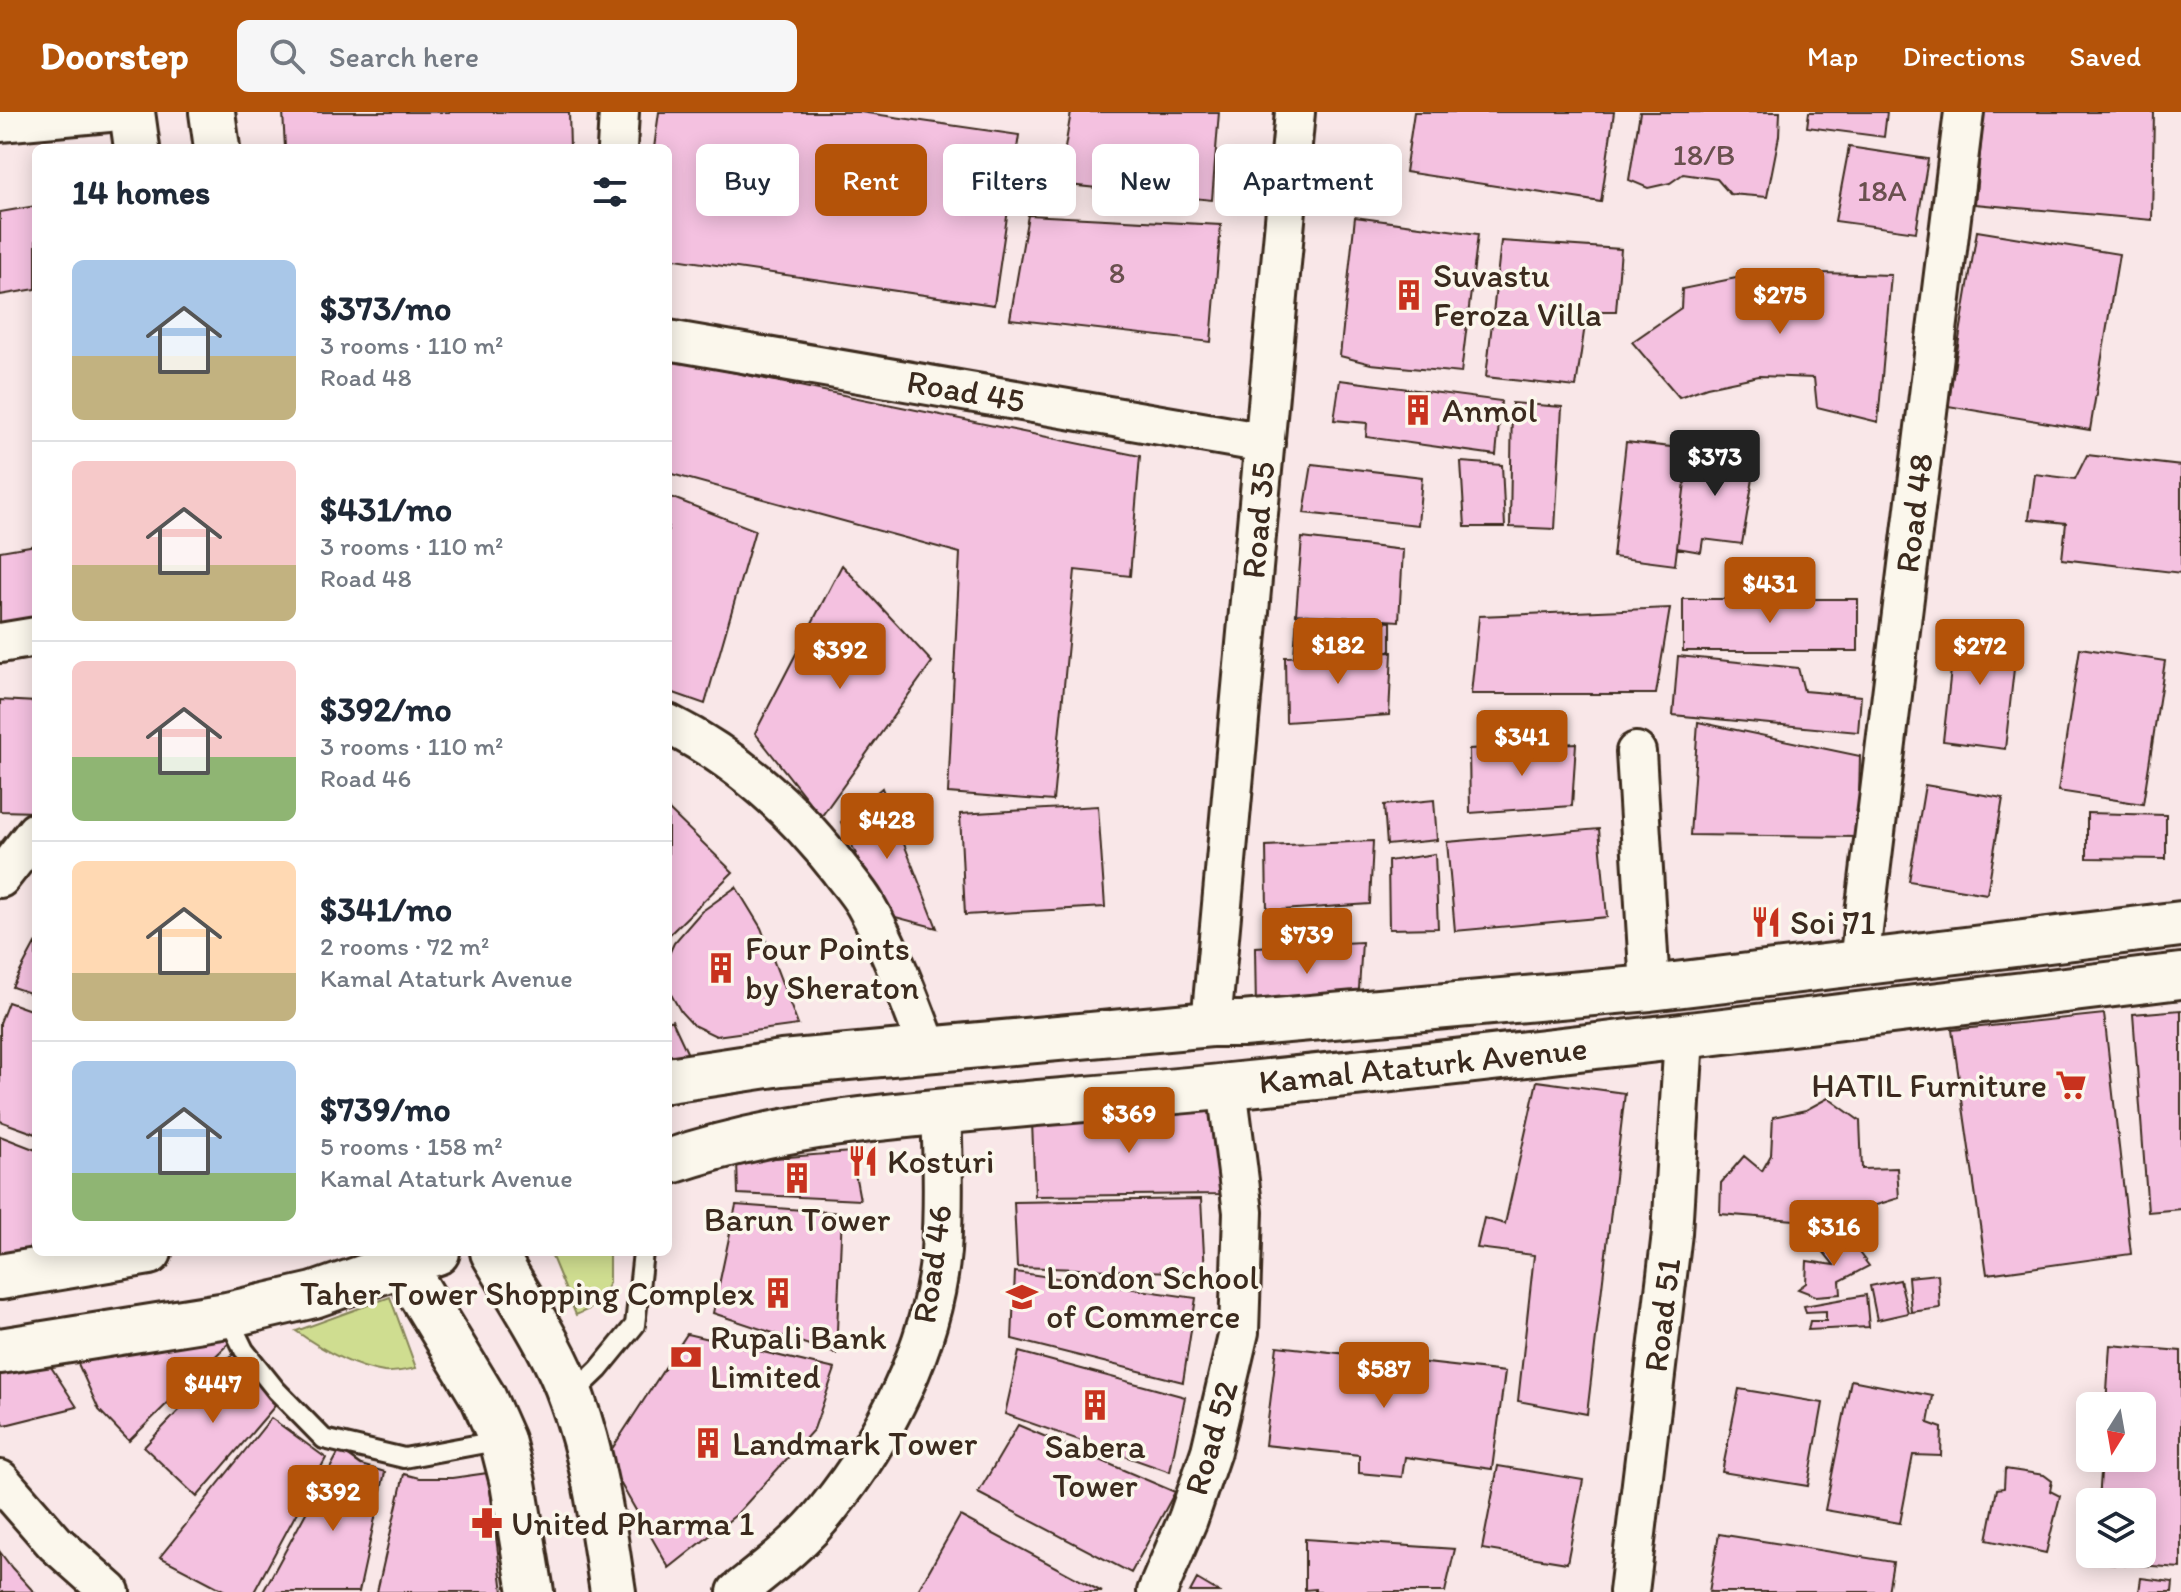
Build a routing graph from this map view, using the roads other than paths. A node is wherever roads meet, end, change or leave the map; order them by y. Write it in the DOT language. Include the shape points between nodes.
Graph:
graph roads {
  1 [pos="109,112"];
  2 [pos="132,112"];
  3 [pos="212,112"];
  4 [pos="619,112"];
  5 [pos="1295,112"];
  6 [pos="1964,112"];
  7 [pos="0,122"];
  8 [pos="136,144"];
  9 [pos="216,144"];
  10 [pos="617,144"];
  11 [pos="672,341"];
  12 [pos="1265,443"];
  13 [pos="32,638"];
  14 [pos="0,643"];
  15 [pos="672,726"];
  16 [pos="1636,752"];
  17 [pos="32,837"];
  18 [pos="0,878"];
  19 [pos="2181,924"];
  20 [pos="1859,962"];
  21 [pos="2181,976"];
  22 [pos="1650,988"];
  23 [pos="1211,1024"];
  24 [pos="1684,1037"];
  25 [pos="929,1051"];
  26 [pos="672,1079"];
  27 [pos="1227,1087"];
  28 [pos="941,1111"];
  29 [pos="672,1161"];
  30 [pos="125,1256"];
  31 [pos="412,1256"];
  32 [pos="495,1256"];
  33 [pos="643,1256"];
  34 [pos="0,1277"];
  35 [pos="227,1315"];
  36 [pos="0,1351"];
  37 [pos="571,1396"];
  38 [pos="502,1440"];
  39 [pos="0,1480"];
  40 [pos="110,1592"];
  41 [pos="531,1592"];
  42 [pos="613,1592"];
  43 [pos="737,1592"];
  44 [pos="1157,1592"];
  45 [pos="1629,1592"];
  1 -- 7 [label="street"];
  2 -- 8 [label="main road"];
  3 -- 9 [label="main road"];
  4 -- 10 [label="street"];
  5 -- 12 [label="street, Road 35"];
  6 -- 20 [label="street, Road 48"];
  11 -- 12 [label="street, Road 45"];
  12 -- 23 [label="street, Road 35"];
  13 -- 14 [label="street"];
  15 -- 25 [label="street" via="756,780 815,838 864,902"];
  16 -- 22 [label="street"];
  17 -- 18 [label="street"];
  19 -- 20 [label="main road, Kamal Ataturk Avenue"];
  20 -- 22 [label="main road, Kamal Ataturk Avenue"];
  21 -- 24 [label="main road, Kamal Ataturk Avenue"];
  22 -- 23 [label="main road, Kamal Ataturk Avenue"];
  23 -- 25 [label="main road, Kamal Ataturk Avenue"];
  24 -- 27 [label="main road, Kamal Ataturk Avenue"];
  24 -- 45 [label="street, Road 51" via="1672,1233"];
  25 -- 26 [label="main road, Kamal Ataturk Avenue" via="782,1063"];
  27 -- 28 [label="main road, Kamal Ataturk Avenue"];
  27 -- 44 [label="street, Road 52" via="1243,1212 1239,1332 1211,1451"];
  28 -- 29 [label="main road, Kamal Ataturk Avenue" via="806,1126"];
  28 -- 43 [label="street, Road 46" via="940,1254 929,1321 902,1391 869,1452 826,1512"];
  30 -- 34 [label="main road"];
  31 -- 35 [label="main road" via="314,1295"];
  31 -- 38 [label="main road"];
  32 -- 37 [label="main road"];
  33 -- 37 [label="lane" via="635,1325"];
  35 -- 36 [label="main road"];
  35 -- 38 [label="lane" via="244,1350 324,1439 404,1458"];
  37 -- 42 [label="main road" via="600,1500"];
  38 -- 41 [label="main road"];
  39 -- 40 [label="street" via="55,1543"];
}
